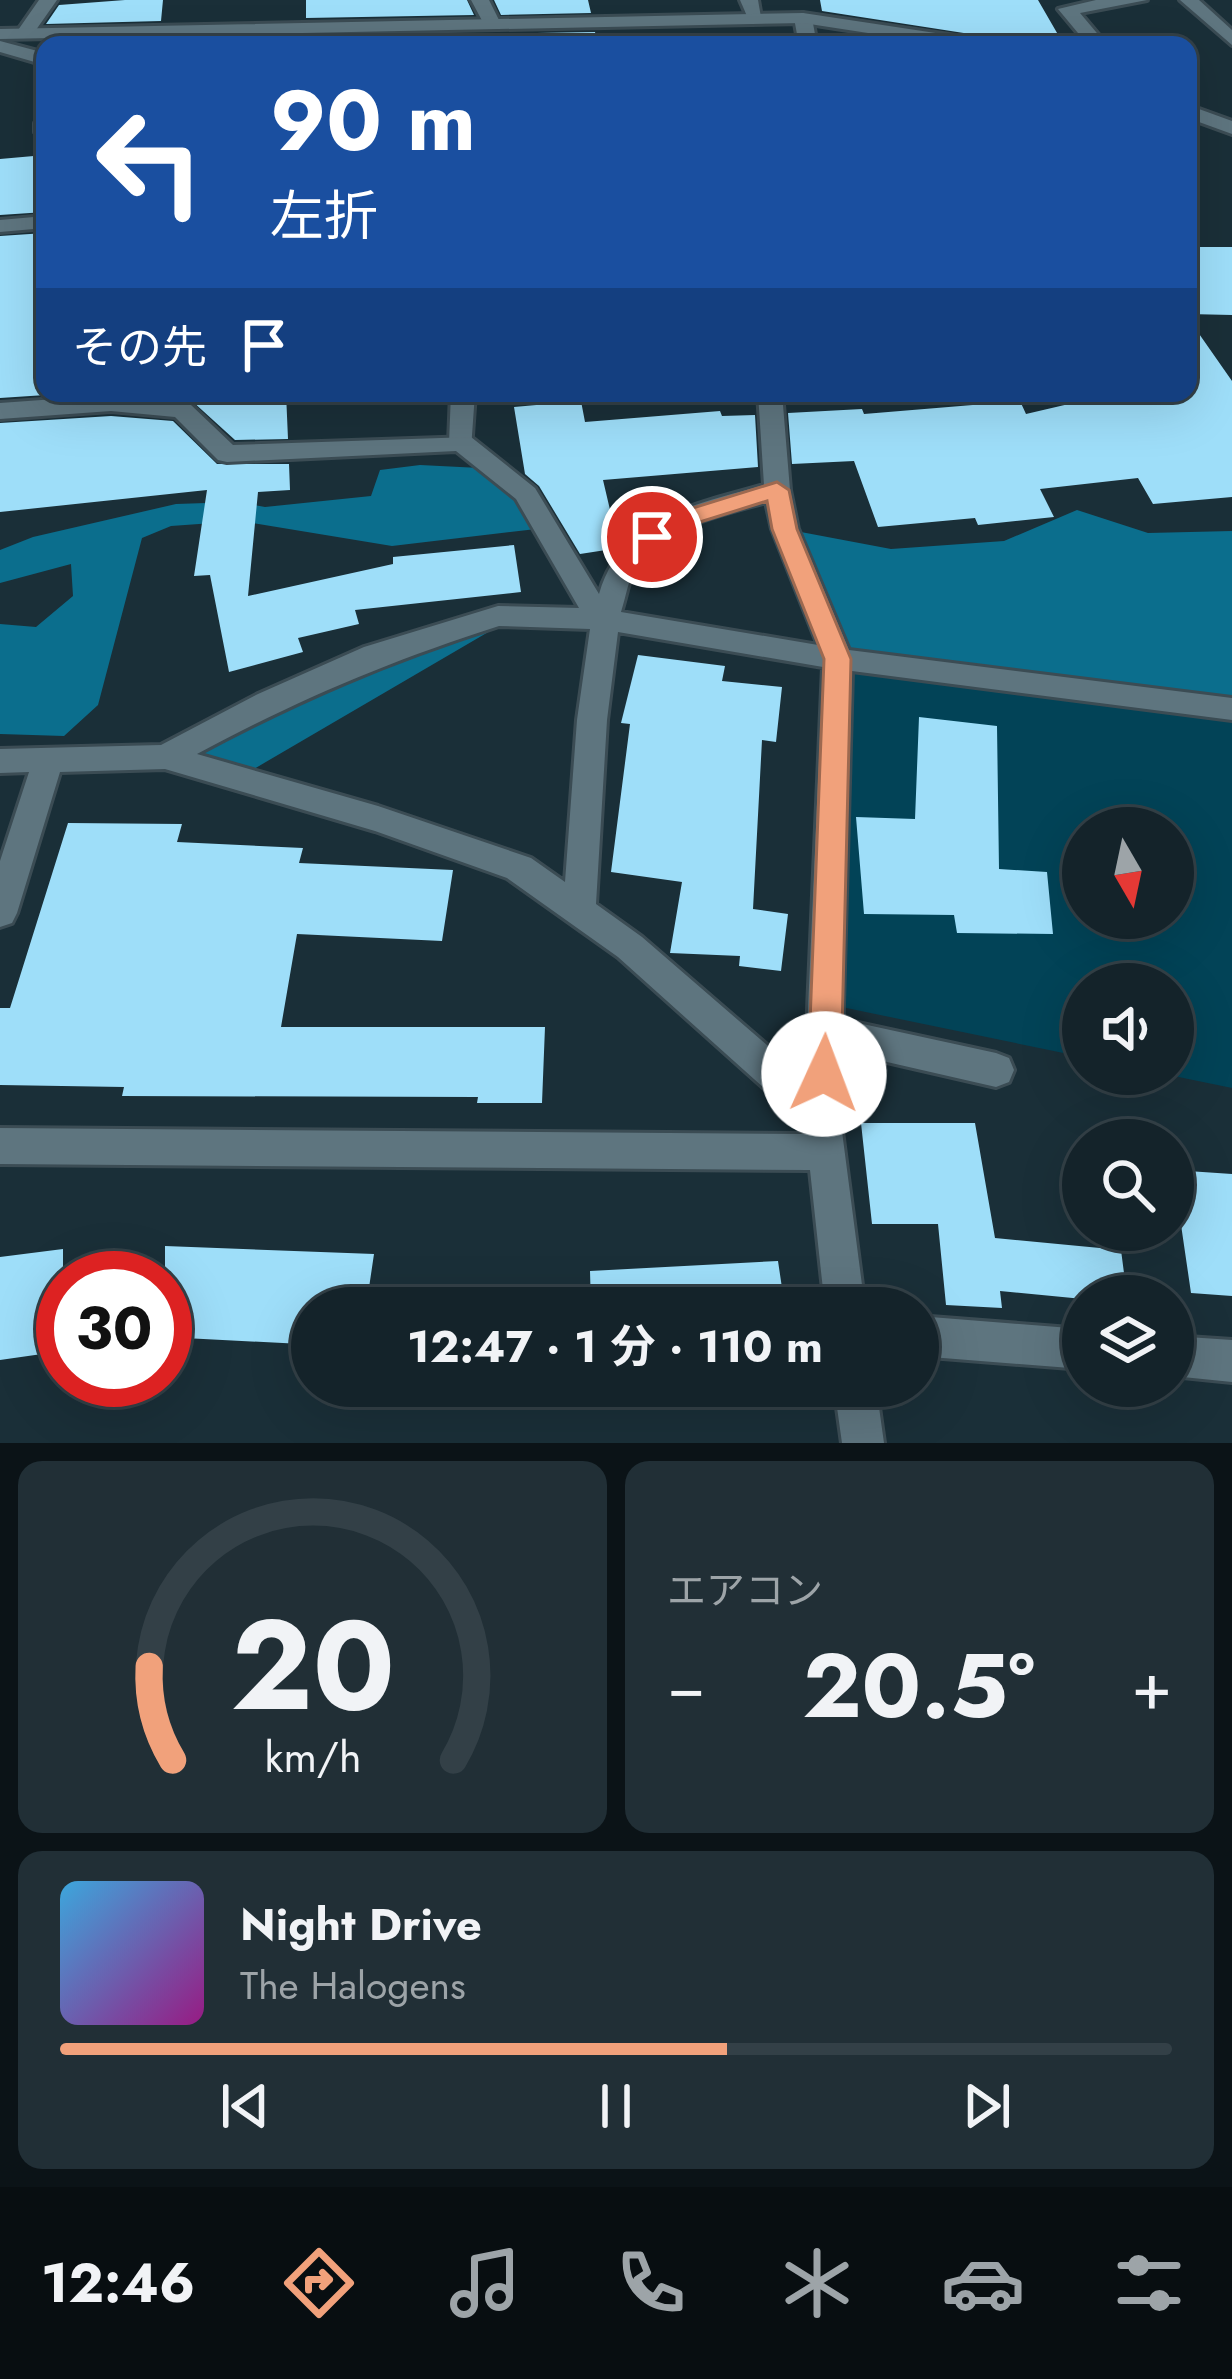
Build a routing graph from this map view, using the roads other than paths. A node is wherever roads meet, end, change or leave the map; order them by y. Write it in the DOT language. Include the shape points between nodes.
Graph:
graph roads {
  1 [pos="48,0"];
  2 [pos="480,0"];
  3 [pos="1138,0"];
  4 [pos="1190,0"];
  5 [pos="753,9"];
  6 [pos="803,18"];
  7 [pos="492,24"];
  8 [pos="26,33"];
  9 [pos="0,34"];
  10 [pos="806,36"];
  11 [pos="922,36"];
  12 [pos="1090,36"];
  13 [pos="1232,40"];
  14 [pos="0,46"];
  15 [pos="36,56"];
  16 [pos="1197,114"];
  17 [pos="1232,128"];
  18 [pos="36,223"];
  19 [pos="0,226"];
  20 [pos="464,402"];
  21 [pos="771,402"];
  22 [pos="0,411"];
  23 [pos="462,442"];
  24 [pos="777,490"];
  25 [pos="603,619"];
  26 [pos="838,659"];
  27 [pos="1232,709"];
  28 [pos="165,757"];
  29 [pos="0,760"];
  30 [pos="47,763"];
  31 [pos="579,911"];
  32 [pos="0,914"];
  33 [pos="826,1032"];
  34 [pos="996,1070"];
  35 [pos="825,1134"];
  36 [pos="0,1146"];
  37 [pos="842,1287"];
  38 [pos="939,1338"];
  39 [pos="1062,1347"];
  40 [pos="1194,1358"];
  41 [pos="1232,1361"];
  42 [pos="858,1407"];
  43 [pos="863,1443"];
  1 -- 8 [label="street"];
  2 -- 7 [label="street"];
  3 -- 12 [label="street" via="1067,10"];
  4 -- 13 [label="street"];
  5 -- 6 [label="street"];
  5 -- 7 [label="street"];
  6 -- 10 [label="street"];
  6 -- 11 [label="street"];
  7 -- 8 [label="street"];
  8 -- 9 [label="street"];
  14 -- 15 [label="street"];
  16 -- 17 [label="street"];
  18 -- 19 [label="street"];
  20 -- 23 [label="street"];
  21 -- 24 [label="street"];
  22 -- 23 [label="street" via="111,403 182,410 226,454"];
  23 -- 25 [label="street" via="526,494"];
  24 -- 25 [label="street" via="676,522 628,553"];
  24 -- 26 [label="street" via="784,529"];
  25 -- 26 [label="street"];
  25 -- 28 [label="street" via="498,616 374,655"];
  25 -- 31 [label="street"];
  26 -- 27 [label="street"];
  26 -- 33 [label="street"];
  28 -- 30 [label="street"];
  28 -- 31 [label="street" via="519,868"];
  29 -- 30 [label="street"];
  30 -- 32 [label="street"];
  31 -- 35 [label="street" via="630,946"];
  33 -- 34 [label="street"];
  33 -- 35 [label="street"];
  35 -- 36 [label="street"];
  35 -- 37 [label="street"];
  38 -- 39 [label="street"];
  40 -- 41 [label="street"];
  42 -- 43 [label="street"];
}
